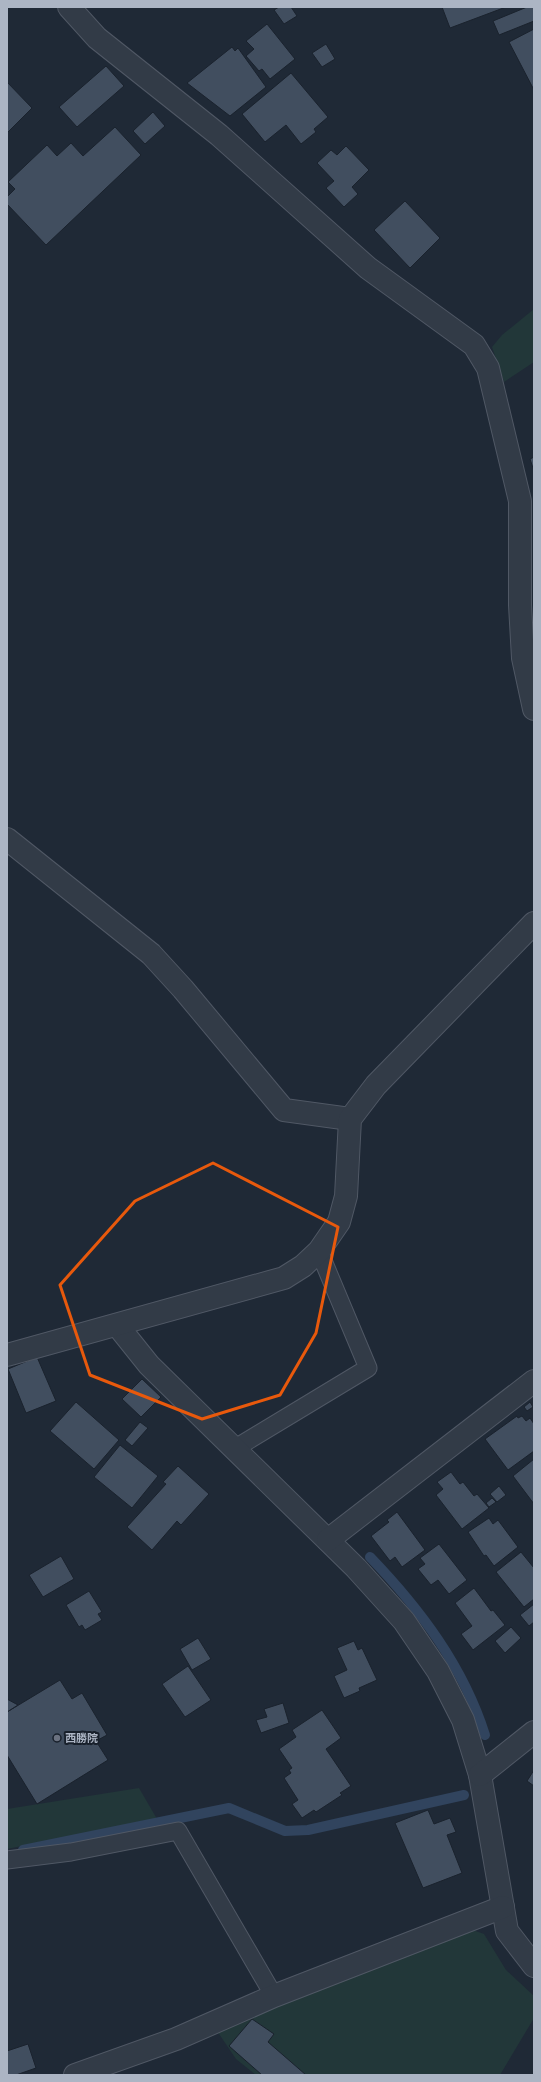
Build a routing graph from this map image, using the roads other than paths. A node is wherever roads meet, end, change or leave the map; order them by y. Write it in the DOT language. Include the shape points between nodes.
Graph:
graph roads {
  1 [pos="69,7"];
  2 [pos="534,709"];
  3 [pos="7,839"];
  4 [pos="534,923"];
  5 [pos="350,1119"];
  6 [pos="319,1251"];
  7 [pos="117,1325"];
  8 [pos="7,1355"];
  9 [pos="534,1381"];
  10 [pos="234,1449"];
  11 [pos="328,1540"];
  12 [pos="534,1732"];
  13 [pos="480,1775"];
  14 [pos="7,1860"];
  15 [pos="503,1907"];
  16 [pos="534,1966"];
  17 [pos="274,1996"];
  18 [pos="75,2075"];
  1 -- 2 [label="street" via="97,38 219,135 368,268 474,345 488,368 520,501 523,658"];
  3 -- 5 [label="street" via="150,954 183,989 284,1110"];
  4 -- 5 [label="street" via="376,1085"];
  5 -- 6 [label="street" via="346,1196 339,1222"];
  6 -- 7 [label="street" via="303,1266 284,1278"];
  6 -- 10 [label="lane" via="368,1368"];
  7 -- 8 [label="street"];
  7 -- 10 [label="street" via="149,1365"];
  9 -- 11 [label="street"];
  10 -- 11 [label="street"];
  11 -- 13 [label="street" via="404,1621 438,1671 463,1720"];
  12 -- 13 [label="street"];
  13 -- 15 [label="street"];
  14 -- 17 [label="lane" via="71,1852 178,1831"];
  15 -- 16 [label="street" via="507,1931"];
  15 -- 17 [label="street"];
  17 -- 18 [label="street" via="176,2039"];
}
